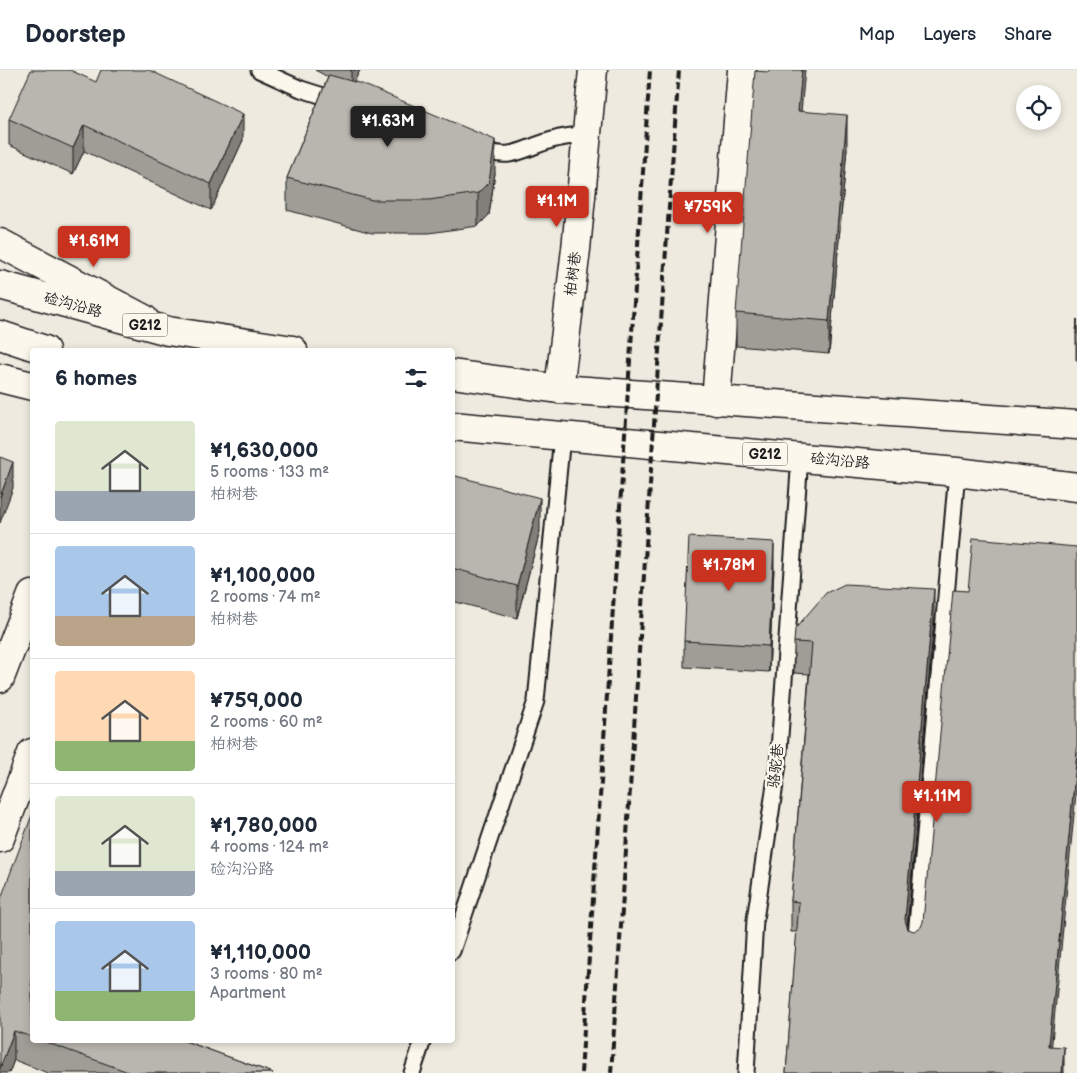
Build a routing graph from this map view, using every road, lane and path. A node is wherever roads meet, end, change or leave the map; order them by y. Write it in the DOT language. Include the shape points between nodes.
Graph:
graph roads {
  1 [pos="259,70"];
  2 [pos="593,70"];
  3 [pos="742,70"];
  4 [pos="356,106"];
  5 [pos="587,134"];
  6 [pos="462,140"];
  7 [pos="0,243"];
  8 [pos="0,285"];
  9 [pos="168,331"];
  10 [pos="0,335"];
  11 [pos="39,348"];
  12 [pos="280,348"];
  13 [pos="455,374"];
  14 [pos="0,378"];
  15 [pos="30,386"];
  16 [pos="559,389"];
  17 [pos="716,401"];
  18 [pos="1077,425"];
  19 [pos="455,426"];
  20 [pos="562,436"];
  21 [pos="800,457"];
  22 [pos="956,472"];
  23 [pos="1077,486"];
  24 [pos="30,600"];
  25 [pos="0,678"];
  26 [pos="30,758"];
  27 [pos="0,838"];
  28 [pos="455,942"];
  29 [pos="914,952"];
  30 [pos="422,1043"];
  31 [pos="412,1073"];
  32 [pos="746,1073"];
  1 -- 4 [label="lane" via="301,89"];
  2 -- 5 [label="main road, 柏树巷"];
  3 -- 17 [label="main road"];
  5 -- 6 [label="lane" via="555,139 519,154 493,155"];
  5 -- 16 [label="main road, 柏树巷"];
  7 -- 9 [label="main road"];
  8 -- 9 [label="main road, 硷沟沿路 / G212"];
  9 -- 12 [label="main road, 硷沟沿路 / G212"];
  10 -- 11 [label="main road"];
  13 -- 16 [label="main road"];
  14 -- 15 [label="main road"];
  16 -- 17 [label="main road"];
  17 -- 18 [label="main road"];
  19 -- 20 [label="main road, 硷沟沿路 / G212"];
  20 -- 21 [label="main road, 硷沟沿路 / G212"];
  20 -- 28 [label="lane" via="536,701"];
  21 -- 22 [label="main road, 硷沟沿路 / G212"];
  21 -- 32 [label="lane, 骆驼巷" via="778,764 755,920"];
  22 -- 23 [label="main road, 硷沟沿路 / G212"];
  22 -- 29 [label="lane"];
  24 -- 25 [label="main road"];
  26 -- 27 [label="main road"];
  30 -- 31 [label="lane"];
}
